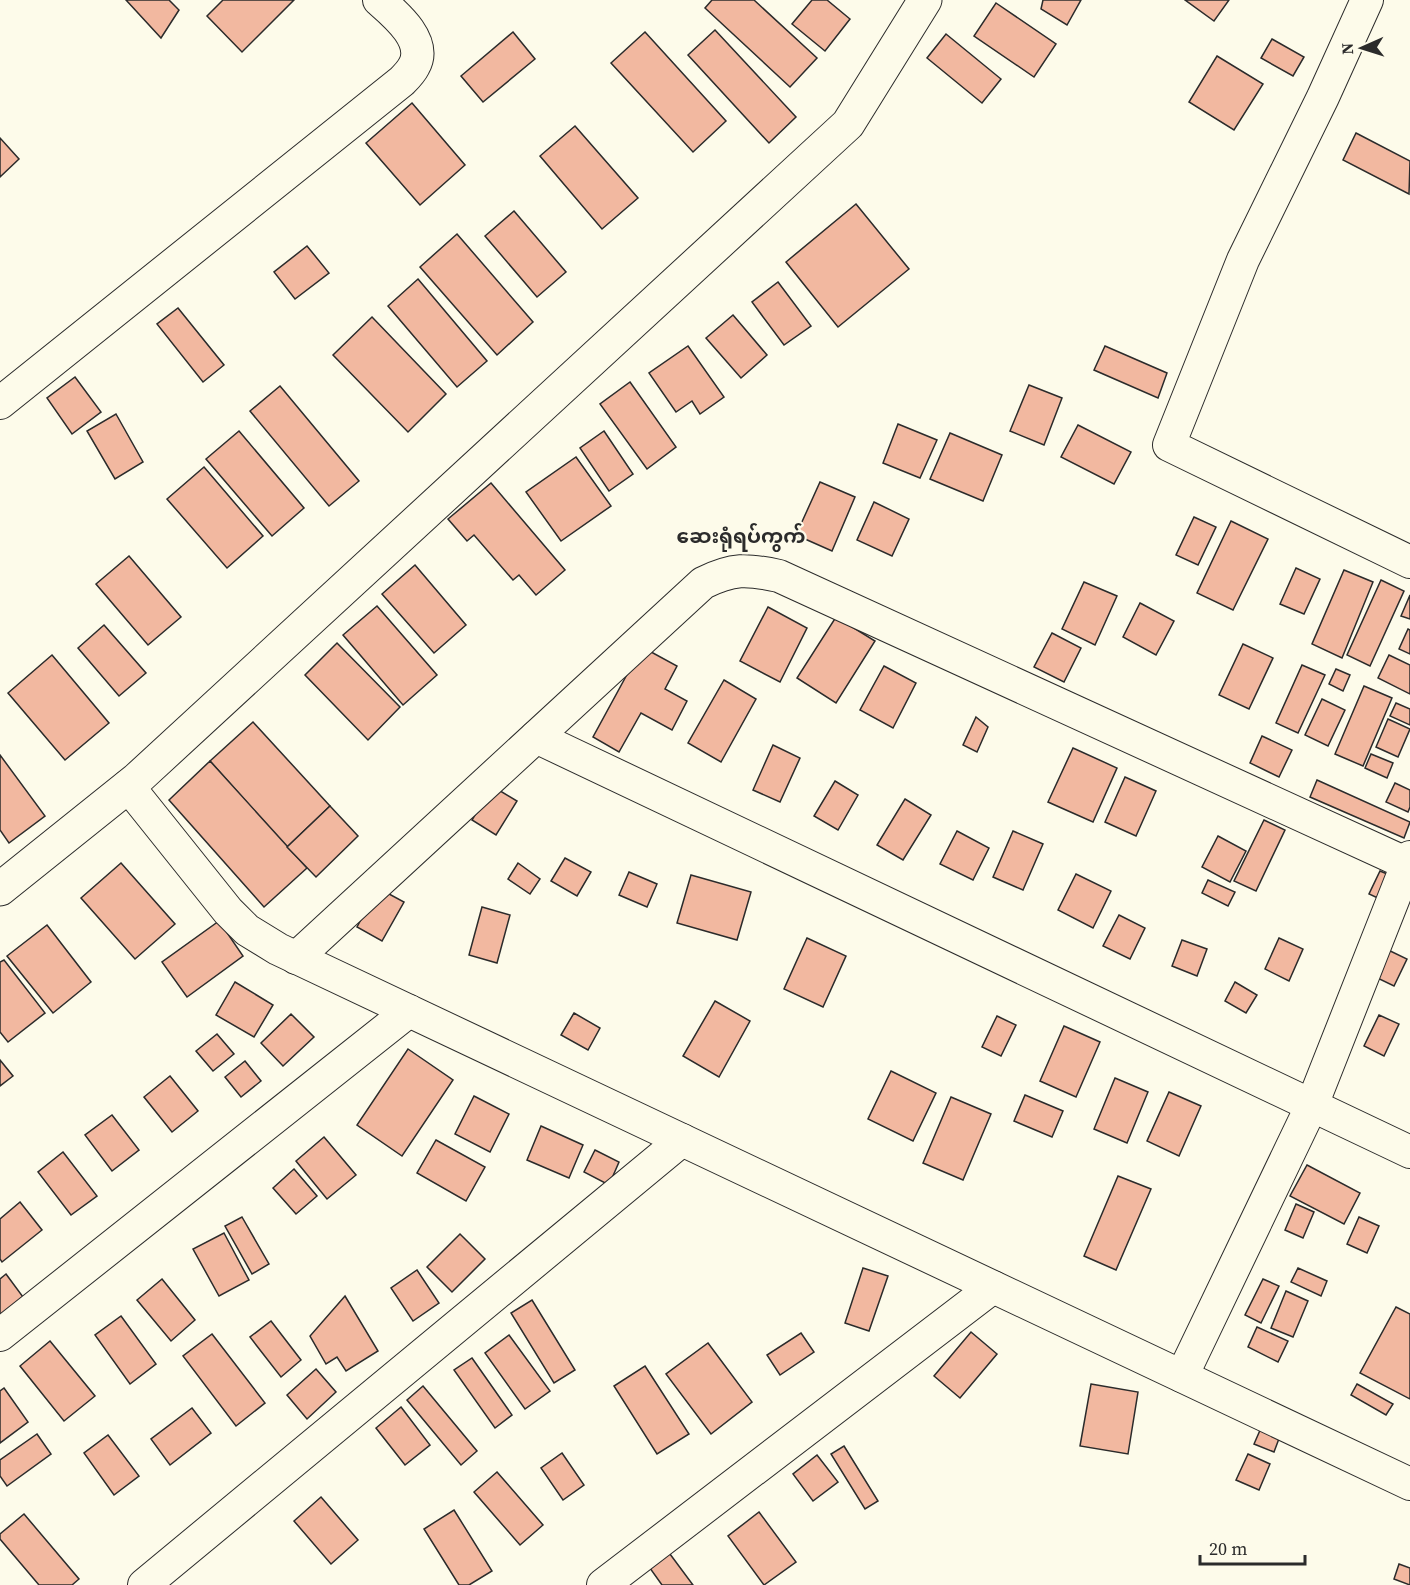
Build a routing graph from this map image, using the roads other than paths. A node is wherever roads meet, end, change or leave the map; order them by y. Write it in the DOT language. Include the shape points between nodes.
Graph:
graph roads {
  1 [pos="379,0"];
  2 [pos="926,0"];
  3 [pos="1367,0"];
  4 [pos="0,403"];
  5 [pos="1410,562"];
  6 [pos="536,737"];
  7 [pos="128,786"];
  8 [pos="1409,862"];
  9 [pos="0,889"];
  10 [pos="296,958"];
  11 [pos="409,1011"];
  12 [pos="1312,1106"];
  13 [pos="682,1140"];
  14 [pos="1410,1152"];
  15 [pos="993,1287"];
  16 [pos="0,1335"];
  17 [pos="1182,1376"];
  18 [pos="1410,1484"];
  19 [pos="144,1585"];
  20 [pos="603,1585"];
  1 -- 4 [label="street" via="409,29 417,49 415,64 402,81"];
  2 -- 7 [label="street" via="848,124"];
  3 -- 5 [label="street" via="1243,260 1169,445"];
  6 -- 8 [label="street" via="704,584 719,575 755,571 779,576"];
  6 -- 10 [label="street"];
  6 -- 12 [label="street"];
  7 -- 9 [label="street"];
  7 -- 10 [label="street" via="235,918 247,930"];
  8 -- 12 [label="street"];
  10 -- 11 [label="street"];
  11 -- 13 [label="street"];
  11 -- 16 [label="street"];
  12 -- 14 [label="street"];
  12 -- 17 [label="street"];
  13 -- 15 [label="street"];
  13 -- 19 [label="street"];
  15 -- 17 [label="street"];
  15 -- 20 [label="street"];
  17 -- 18 [label="street"];
}
